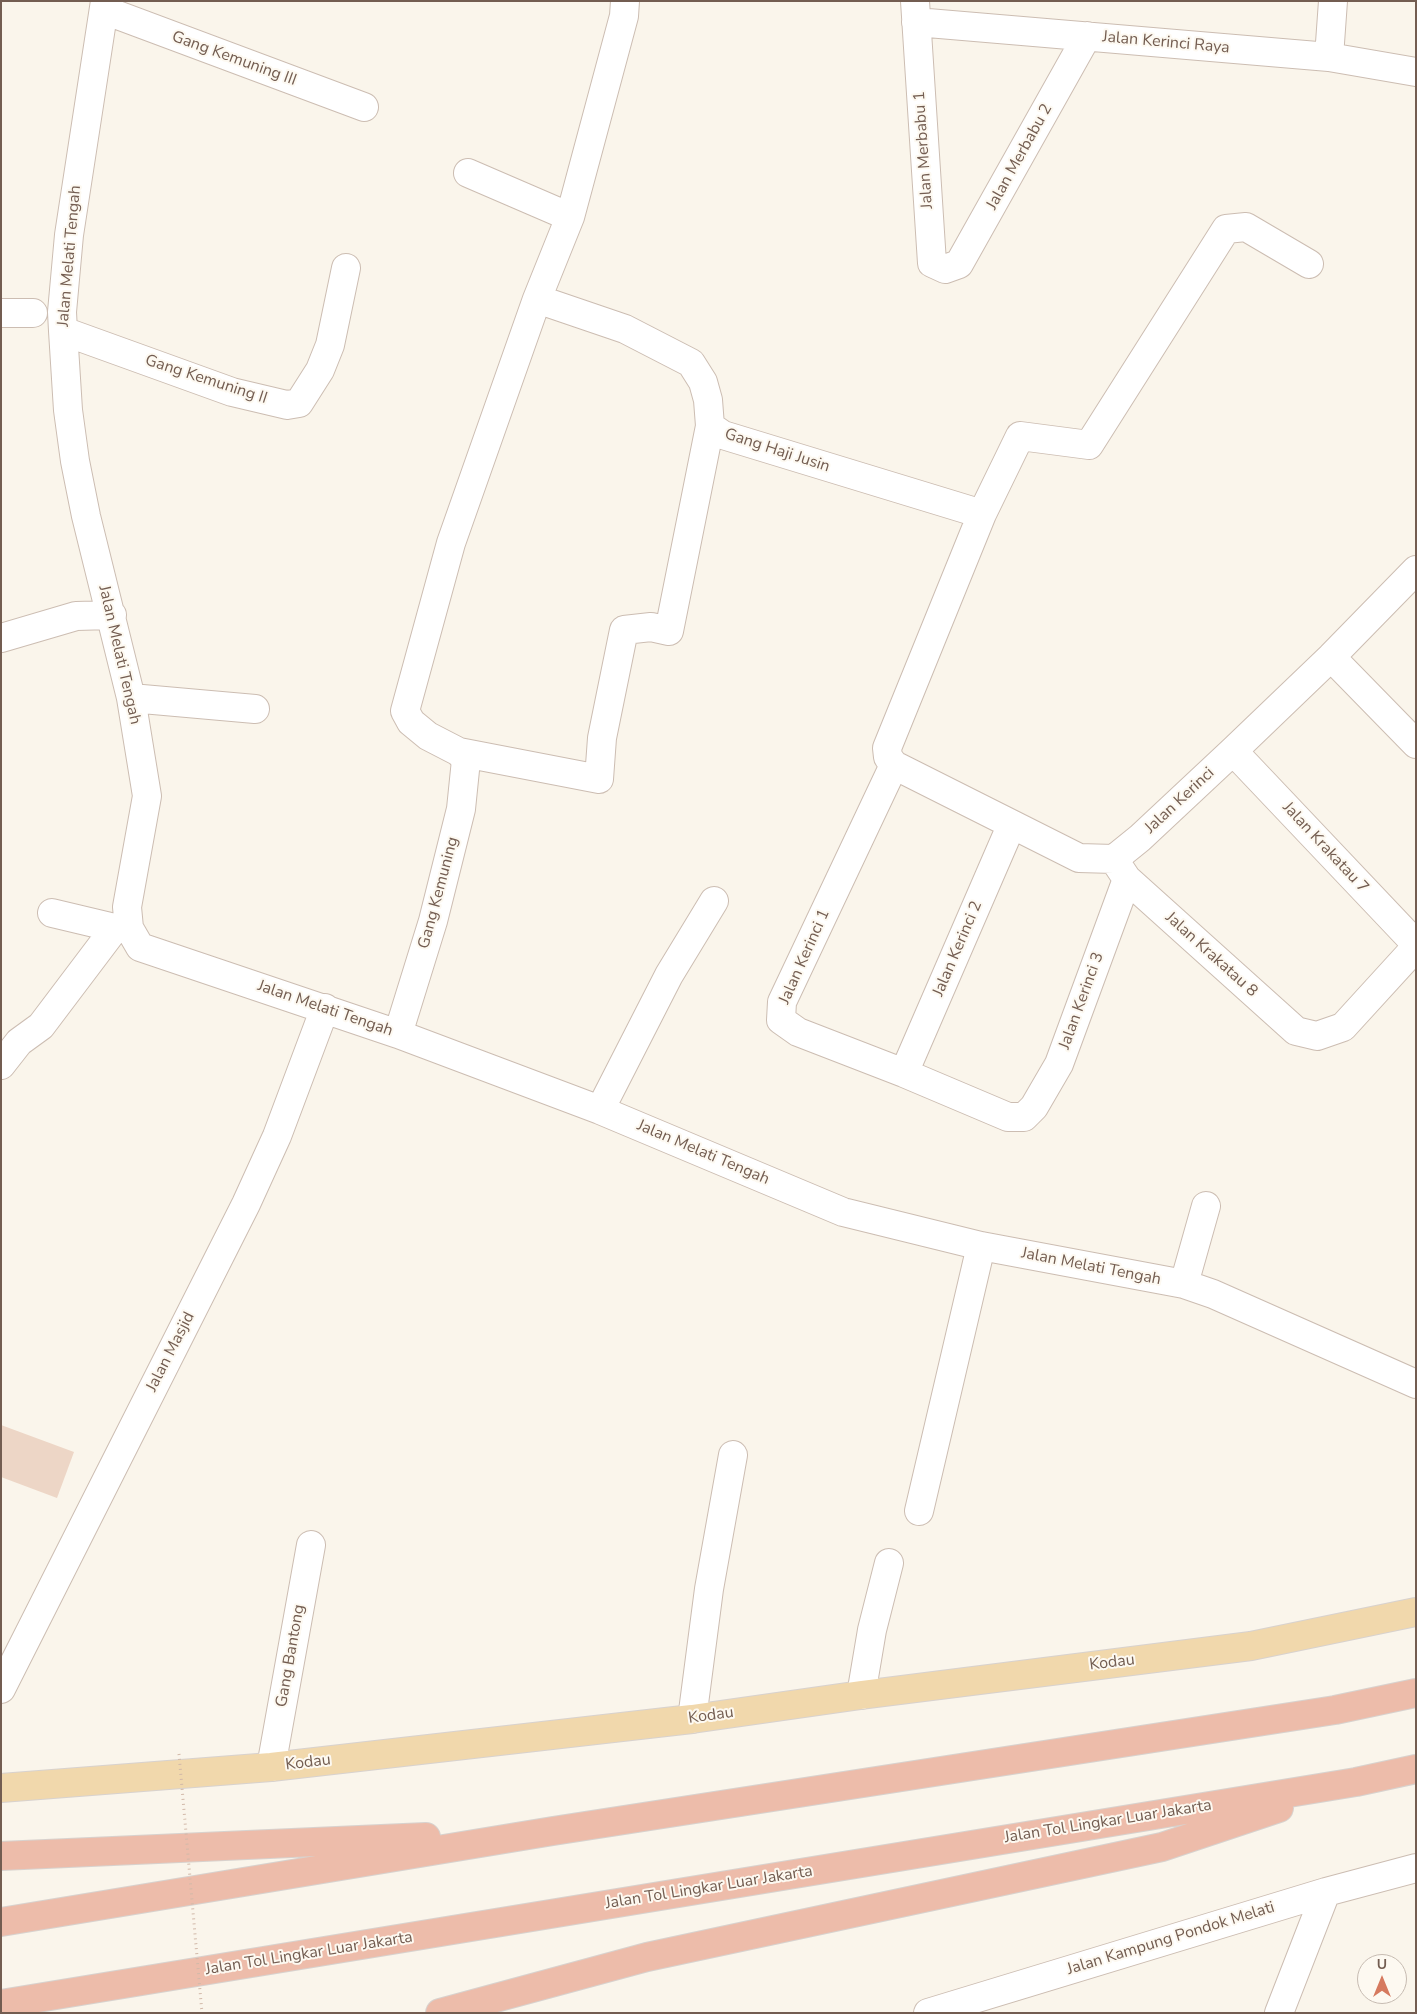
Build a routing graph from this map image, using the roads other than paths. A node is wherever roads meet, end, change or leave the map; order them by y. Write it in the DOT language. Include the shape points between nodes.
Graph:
graph roads {
  1 [pos="625,1"];
  2 [pos="1333,1"];
  3 [pos="104,6"];
  4 [pos="915,12"];
  5 [pos="1087,36"];
  6 [pos="1329,57"];
  7 [pos="1416,72"];
  8 [pos="364,107"];
  9 [pos="468,173"];
  10 [pos="570,217"];
  11 [pos="1309,264"];
  12 [pos="346,268"];
  13 [pos="945,269"];
  14 [pos="537,300"];
  15 [pos="1,313"];
  16 [pos="33,313"];
  17 [pos="63,331"];
  18 [pos="710,426"];
  19 [pos="982,514"];
  20 [pos="1416,570"];
  21 [pos="112,615"];
  22 [pos="1,638"];
  23 [pos="1331,657"];
  24 [pos="131,698"];
  25 [pos="255,709"];
  26 [pos="1416,744"];
  27 [pos="1233,751"];
  28 [pos="459,752"];
  29 [pos="894,765"];
  30 [pos="1011,826"];
  31 [pos="1120,869"];
  32 [pos="714,901"];
  33 [pos="52,913"];
  34 [pos="122,928"];
  35 [pos="1416,945"];
  36 [pos="324,1008"];
  37 [pos="398,1034"];
  38 [pos="1,1065"];
  39 [pos="904,1073"];
  40 [pos="600,1110"];
  41 [pos="1024,1117"];
  42 [pos="1206,1206"];
  43 [pos="981,1246"];
  44 [pos="1184,1284"];
  45 [pos="1416,1384"];
  46 [pos="733,1455"];
  47 [pos="919,1511"];
  48 [pos="311,1545"];
  49 [pos="889,1563"];
  50 [pos="1416,1612"];
  51 [pos="1,1689"];
  52 [pos="1416,1693"];
  53 [pos="861,1695"];
  54 [pos="692,1719"];
  55 [pos="271,1767"];
  56 [pos="1416,1769"];
  57 [pos="1356,1782"];
  58 [pos="1,1788"];
  59 [pos="553,1831"];
  60 [pos="1,1856"];
  61 [pos="1416,1868"];
  62 [pos="1326,1892"];
  63 [pos="1,1922"];
  64 [pos="1,2004"];
  65 [pos="440,2013"];
  66 [pos="928,2013"];
  67 [pos="1280,2013"];
  1 -- 10 [label="street" via="624,16"];
  2 -- 6 [label="street"];
  3 -- 8 [label="street, Gang Kemuning III"];
  3 -- 17 [label="street, Jalan Melati Tengah" via="69,236"];
  4 -- 5 [label="street, Jalan Kerinci Raya"];
  4 -- 13 [label="street, Jalan Merbabu 1" via="932,263"];
  5 -- 6 [label="street, Jalan Kerinci Raya"];
  5 -- 13 [label="street, Jalan Merbabu 2" via="959,264"];
  6 -- 7 [label="street, Jalan Kerinci Raya"];
  9 -- 10 [label="street"];
  10 -- 14 [label="street"];
  11 -- 19 [label="street" via="1246,227 1226,228 1088,445 1020,436"];
  12 -- 17 [label="street, Gang Kemuning II" via="330,345 320,370 299,403 287,406 232,392"];
  14 -- 18 [label="street, Gang Haji Jusin" via="625,329 691,363 703,382"];
  14 -- 28 [label="street" via="451,543 405,711 411,722 428,736"];
  15 -- 16 [label="street"];
  17 -- 21 [label="street, Jalan Melati Tengah" via="75,461"];
  18 -- 19 [label="street, Gang Haji Jusin" via="723,436"];
  18 -- 28 [label="street" via="669,631 652,627 624,630 602,738 599,780"];
  19 -- 29 [label="street" via="887,748 888,757"];
  20 -- 23 [label="street, Jalan Kerinci"];
  21 -- 22 [label="street" via="76,616"];
  21 -- 24 [label="street, Jalan Melati Tengah"];
  23 -- 26 [label="street"];
  23 -- 27 [label="street, Jalan Kerinci"];
  24 -- 25 [label="street"];
  24 -- 34 [label="street, Jalan Melati Tengah" via="148,796"];
  27 -- 31 [label="street, Jalan Kerinci" via="1140,838"];
  27 -- 35 [label="street, Jalan Krakatau 7"];
  28 -- 37 [label="street, Gang Kemuning" via="466,760 461,809 434,921"];
  29 -- 30 [label="street"];
  29 -- 39 [label="street, Jalan Kerinci 1" via="782,1002 781,1020 798,1032"];
  30 -- 31 [label="street" via="1079,858"];
  30 -- 39 [label="street, Jalan Kerinci 2"];
  31 -- 35 [label="street, Jalan Krakatau 8" via="1296,1031 1318,1036 1343,1027"];
  31 -- 41 [label="street, Jalan Kerinci 3" via="1058,1064 1034,1107"];
  32 -- 40 [label="street" via="669,975"];
  33 -- 34 [label="street"];
  34 -- 36 [label="street, Jalan Melati Tengah" via="140,947"];
  34 -- 38 [label="street" via="41,1026 20,1042"];
  36 -- 37 [label="street, Jalan Melati Tengah"];
  36 -- 51 [label="street, Jalan Masjid" via="277,1136 246,1204"];
  37 -- 40 [label="street, Jalan Melati Tengah"];
  39 -- 41 [label="street, Jalan Kerinci 1" via="1008,1117"];
  40 -- 43 [label="street, Jalan Melati Tengah" via="844,1212"];
  42 -- 44 [label="street"];
  43 -- 44 [label="street, Jalan Melati Tengah"];
  43 -- 47 [label="street"];
  44 -- 45 [label="street, Jalan Melati Tengah"];
  46 -- 54 [label="street" via="709,1589"];
  48 -- 55 [label="street, Gang Bantong"];
  49 -- 53 [label="street" via="872,1630"];
  50 -- 53 [label="main road, Kodau" via="1251,1646"];
  52 -- 59 [label="highway" via="1335,1710"];
  53 -- 54 [label="main road, Kodau"];
  54 -- 55 [label="main road, Kodau"];
  55 -- 58 [label="main road, Kodau"];
  56 -- 57 [label="highway, Jalan Tol Lingkar Luar Jakarta"];
  57 -- 64 [label="highway, Jalan Tol Lingkar Luar Jakarta"];
  57 -- 65 [label="highway" via="1162,1847 647,1957"];
  59 -- 60 [label="highway"];
  59 -- 63 [label="highway"];
  61 -- 62 [label="street, Jalan Kampung Pondok Melati"];
  62 -- 66 [label="street, Jalan Kampung Pondok Melati"];
  62 -- 67 [label="street"];
}
